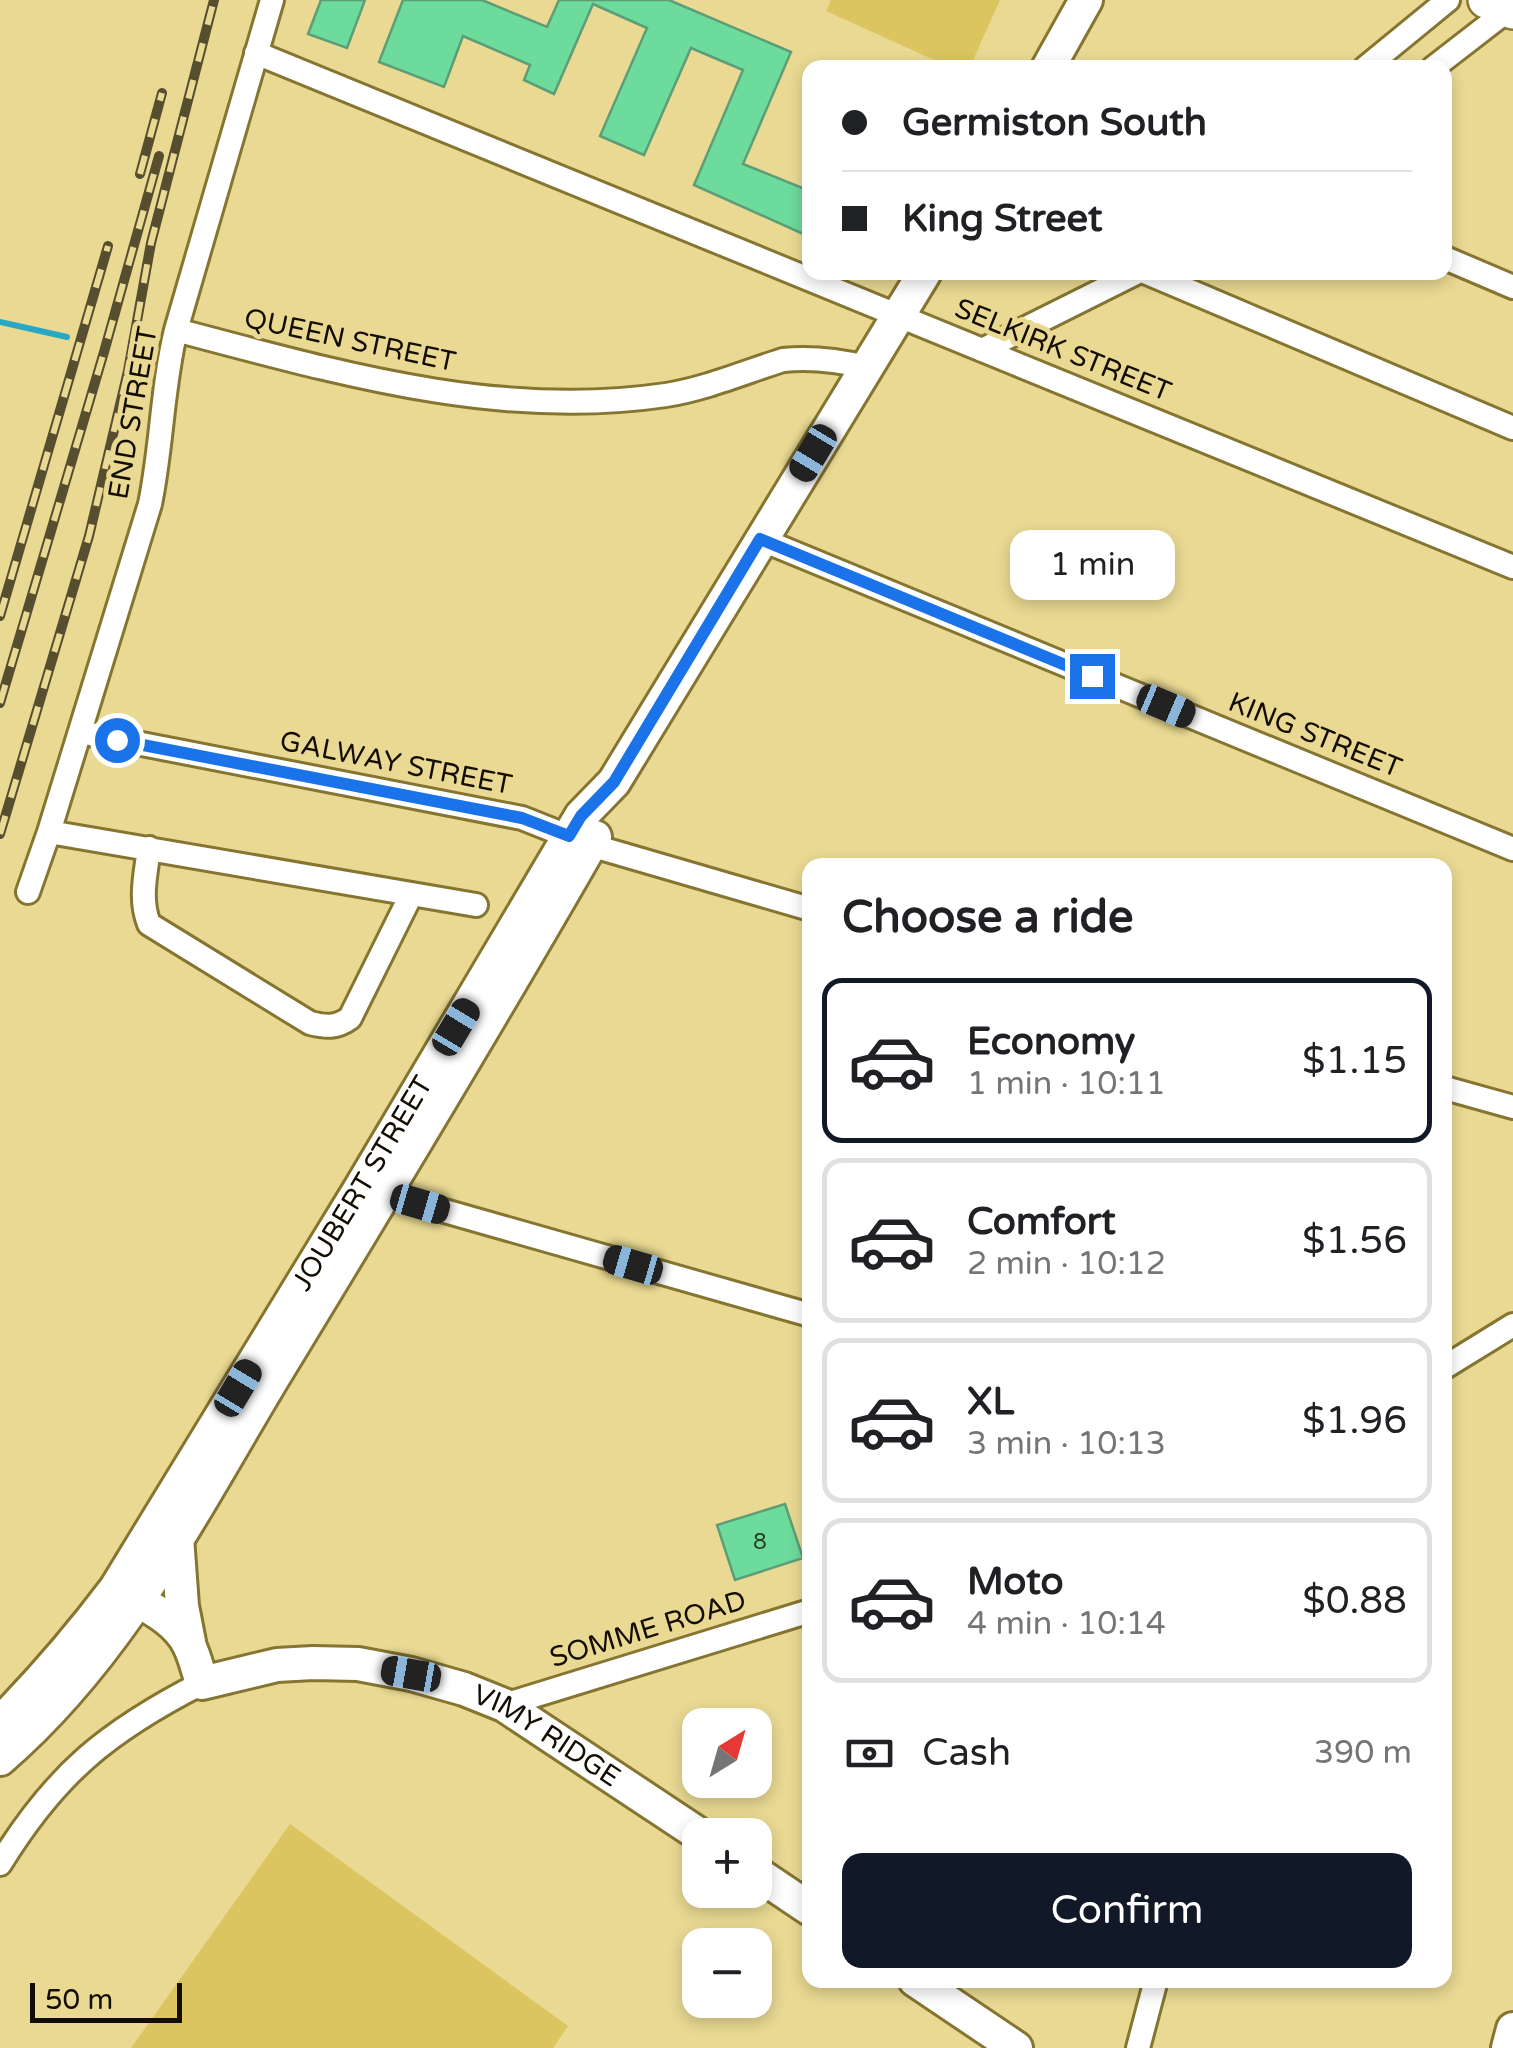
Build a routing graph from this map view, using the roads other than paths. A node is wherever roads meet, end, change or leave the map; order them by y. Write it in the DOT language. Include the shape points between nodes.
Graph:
graph roads {
  1 [pos="272,0"];
  2 [pos="1086,0"];
  3 [pos="1448,0"];
  4 [pos="1505,6"];
  5 [pos="256,52"];
  6 [pos="1052,60"];
  7 [pos="1374,60"];
  8 [pos="1442,60"];
  9 [pos="1452,261"];
  10 [pos="802,275"];
  11 [pos="813,280"];
  12 [pos="919,280"];
  13 [pos="1126,280"];
  14 [pos="1161,280"];
  15 [pos="1513,287"];
  16 [pos="899,315"];
  17 [pos="176,330"];
  18 [pos="982,350"];
  19 [pos="866,367"];
  20 [pos="1513,428"];
  21 [pos="760,539"];
  22 [pos="1513,567"];
  23 [pos="80,732"];
  24 [pos="49,832"];
  25 [pos="580,840"];
  26 [pos="149,848"];
  27 [pos="1513,849"];
  28 [pos="28,892"];
  29 [pos="411,895"];
  30 [pos="476,905"];
  31 [pos="802,907"];
  32 [pos="1452,1090"];
  33 [pos="1513,1107"];
  34 [pos="373,1191"];
  35 [pos="802,1314"];
  36 [pos="1513,1324"];
  37 [pos="1452,1362"];
  38 [pos="177,1537"];
  39 [pos="127,1595"];
  40 [pos="802,1612"];
  41 [pos="189,1646"];
  42 [pos="202,1683"];
  43 [pos="504,1705"];
  44 [pos="0,1723"];
  45 [pos="0,1759"];
  46 [pos="682,1823"];
  47 [pos="0,1864"];
  48 [pos="772,1883"];
  49 [pos="802,1904"];
  50 [pos="927,1988"];
  51 [pos="1154,1988"];
  52 [pos="1513,2029"];
  53 [pos="1016,2048"];
  54 [pos="1138,2048"];
  55 [pos="1508,2048"];
  1 -- 5 [label="street, END STREET"];
  2 -- 6 [label="main road"];
  3 -- 7 [label="street"];
  4 -- 8 [label="street"];
  5 -- 10 [label="street, SELKIRK STREET"];
  5 -- 17 [label="street, END STREET"];
  9 -- 15 [label="street"];
  11 -- 16 [label="street, SELKIRK STREET"];
  12 -- 16 [label="main road, JOUBERT STREET"];
  13 -- 18 [label="street"];
  14 -- 20 [label="street"];
  16 -- 18 [label="street, SELKIRK STREET"];
  16 -- 19 [label="main road, JOUBERT STREET"];
  17 -- 19 [label="street, QUEEN STREET" via="398,385 563,402 670,394 783,360 822,358"];
  17 -- 23 [label="street, END STREET" via="150,504"];
  18 -- 22 [label="street, SELKIRK STREET"];
  19 -- 21 [label="main road, JOUBERT STREET"];
  21 -- 25 [label="main road, JOUBERT STREET" via="614,782 581,816"];
  21 -- 27 [label="street, KING STREET"];
  23 -- 24 [label="street, END STREET"];
  23 -- 25 [label="street, GALWAY STREET" via="522,818"];
  24 -- 26 [label="street"];
  24 -- 28 [label="street, END STREET"];
  25 -- 31 [label="street, GALWAY STREET"];
  25 -- 34 [label="main road, JOUBERT STREET"];
  26 -- 29 [label="street"];
  26 -- 29 [label="street" via="143,895 149,924 327,1028 350,1018"];
  29 -- 30 [label="street"];
  32 -- 33 [label="street"];
  34 -- 35 [label="street"];
  34 -- 38 [label="main road, JOUBERT STREET"];
  34 -- 39 [label="main road, JOUBERT STREET"];
  36 -- 37 [label="street"];
  38 -- 39 [label="main road, JOUBERT STREET"];
  38 -- 41 [label="main road"];
  39 -- 41 [label="main road" via="166,1618"];
  39 -- 44 [label="main road"];
  39 -- 45 [label="main road" via="73,1685"];
  40 -- 43 [label="street, SOMME ROAD"];
  41 -- 42 [label="main road"];
  42 -- 43 [label="main road, VIMY RIDGE" via="277,1665 358,1664"];
  42 -- 47 [label="street, VIMY RIDGE" via="93,1750 36,1810"];
  43 -- 46 [label="main road, VIMY RIDGE"];
  48 -- 49 [label="main road"];
  50 -- 53 [label="main road"];
  51 -- 54 [label="street"];
  52 -- 55 [label="main road"];
}
